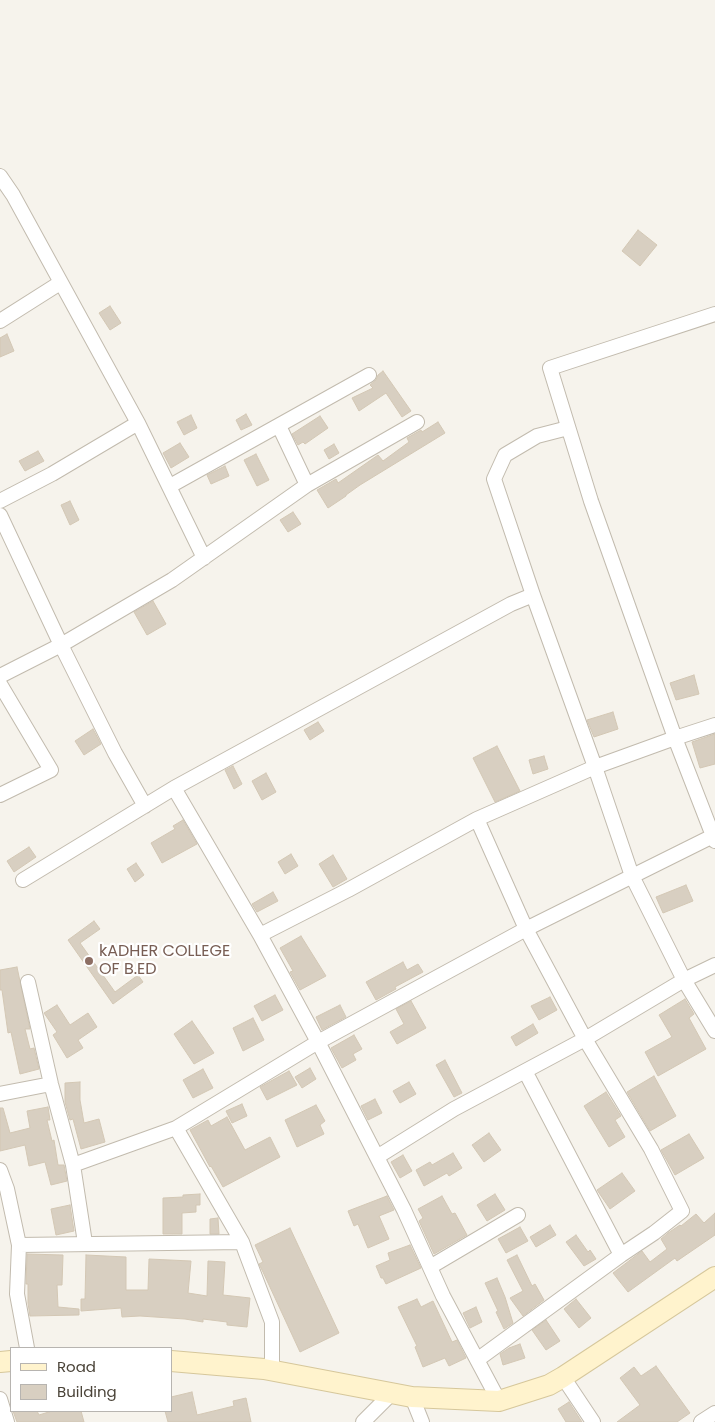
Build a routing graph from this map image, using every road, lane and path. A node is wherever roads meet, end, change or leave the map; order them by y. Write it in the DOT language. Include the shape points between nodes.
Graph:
graph roads {
  1 [pos="0,176"];
  2 [pos="60,283"];
  3 [pos="715,314"];
  4 [pos="0,321"];
  5 [pos="369,374"];
  6 [pos="138,422"];
  7 [pos="417,422"];
  8 [pos="278,426"];
  9 [pos="568,428"];
  10 [pos="306,485"];
  11 [pos="170,486"];
  12 [pos="0,501"];
  13 [pos="0,515"];
  14 [pos="204,558"];
  15 [pos="533,595"];
  16 [pos="61,646"];
  17 [pos="0,676"];
  18 [pos="0,684"];
  19 [pos="715,725"];
  20 [pos="675,738"];
  21 [pos="595,767"];
  22 [pos="174,788"];
  23 [pos="0,795"];
  24 [pos="145,806"];
  25 [pos="477,818"];
  26 [pos="714,838"];
  27 [pos="632,876"];
  28 [pos="23,880"];
  29 [pos="526,929"];
  30 [pos="260,935"];
  31 [pos="715,964"];
  32 [pos="684,980"];
  33 [pos="28,982"];
  34 [pos="715,1031"];
  35 [pos="585,1039"];
  36 [pos="318,1042"];
  37 [pos="525,1071"];
  38 [pos="51,1084"];
  39 [pos="0,1094"];
  40 [pos="176,1128"];
  41 [pos="377,1157"];
  42 [pos="73,1165"];
  43 [pos="0,1170"];
  44 [pos="518,1215"];
  45 [pos="242,1242"];
  46 [pos="85,1243"];
  47 [pos="19,1245"];
  48 [pos="621,1254"];
  49 [pos="430,1267"];
  50 [pos="715,1277"];
  51 [pos="27,1347"];
  52 [pos="477,1360"];
  53 [pos="172,1361"];
  54 [pos="272,1371"];
  55 [pos="563,1377"];
  56 [pos="392,1393"];
  57 [pos="412,1397"];
  58 [pos="0,1399"];
  59 [pos="499,1401"];
  60 [pos="715,1413"];
  61 [pos="6,1422"];
  62 [pos="363,1422"];
  63 [pos="422,1422"];
  64 [pos="593,1422"];
  65 [pos="701,1422"];
  1 -- 2 [label="street"];
  2 -- 4 [label="street"];
  2 -- 6 [label="street"];
  3 -- 9 [label="street" via="550,368"];
  5 -- 8 [label="street"];
  6 -- 11 [label="street"];
  6 -- 12 [label="street"];
  7 -- 10 [label="street"];
  8 -- 10 [label="street"];
  8 -- 11 [label="street"];
  9 -- 15 [label="street" via="537,436 505,456 494,479"];
  9 -- 20 [label="street"];
  10 -- 14 [label="street"];
  11 -- 14 [label="street"];
  13 -- 16 [label="street"];
  14 -- 16 [label="street"];
  15 -- 21 [label="street"];
  15 -- 22 [label="street"];
  16 -- 17 [label="street"];
  16 -- 24 [label="street"];
  18 -- 23 [label="street" via="51,770"];
  19 -- 20 [label="street"];
  20 -- 21 [label="street"];
  20 -- 26 [label="street"];
  21 -- 25 [label="street"];
  21 -- 27 [label="street"];
  22 -- 24 [label="street"];
  22 -- 30 [label="street"];
  24 -- 28 [label="street"];
  25 -- 29 [label="street"];
  25 -- 30 [label="street"];
  26 -- 27 [label="street"];
  27 -- 29 [label="street"];
  27 -- 32 [label="street"];
  29 -- 35 [label="street"];
  29 -- 36 [label="street"];
  30 -- 36 [label="street"];
  31 -- 32 [label="street"];
  32 -- 34 [label="street"];
  32 -- 35 [label="street"];
  33 -- 38 [label="street"];
  35 -- 37 [label="street"];
  35 -- 48 [label="street" via="651,1149 682,1211"];
  36 -- 40 [label="street"];
  36 -- 41 [label="street"];
  37 -- 41 [label="street" via="454,1109"];
  37 -- 48 [label="street"];
  38 -- 39 [label="street"];
  38 -- 42 [label="street"];
  40 -- 42 [label="street"];
  40 -- 45 [label="street"];
  41 -- 49 [label="street"];
  42 -- 46 [label="street"];
  43 -- 47 [label="street"];
  44 -- 49 [label="street"];
  45 -- 46 [label="street"];
  45 -- 54 [label="street" via="272,1322"];
  46 -- 47 [label="street"];
  47 -- 51 [label="street" via="17,1294"];
  48 -- 52 [label="street"];
  49 -- 52 [label="street"];
  50 -- 55 [label="main road"];
  52 -- 59 [label="street"];
  53 -- 54 [label="main road"];
  54 -- 56 [label="main road"];
  55 -- 59 [label="main road" via="549,1385"];
  55 -- 64 [label="street"];
  56 -- 57 [label="main road"];
  56 -- 62 [label="street"];
  57 -- 59 [label="main road"];
  57 -- 63 [label="street"];
  58 -- 61 [label="street"];
  60 -- 65 [label="street"];
}
